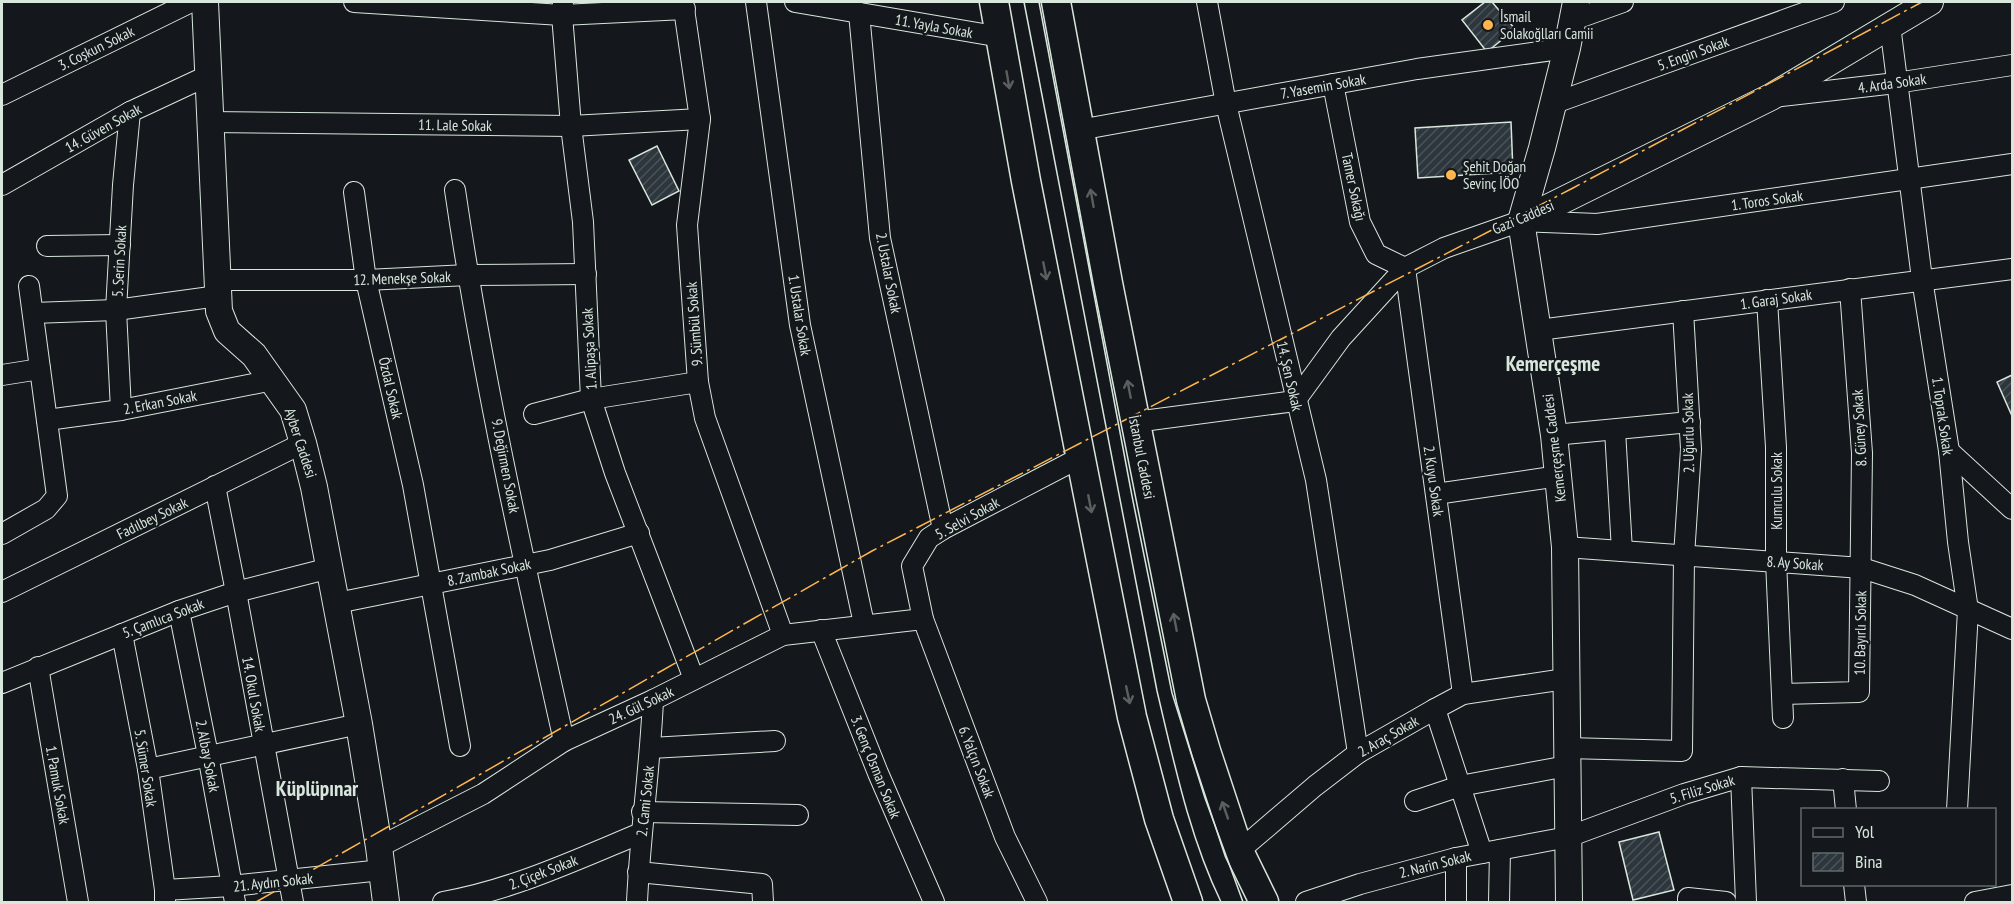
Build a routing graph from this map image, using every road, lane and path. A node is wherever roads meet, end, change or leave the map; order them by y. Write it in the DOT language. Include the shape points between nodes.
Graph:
graph roads {
  1 [pos="191,2"];
  2 [pos="205,2"];
  3 [pos="356,2"];
  4 [pos="756,2"];
  5 [pos="795,2"];
  6 [pos="994,2"];
  7 [pos="1056,2"];
  8 [pos="1207,2"];
  9 [pos="1623,2"];
  10 [pos="1834,2"];
  11 [pos="684,5"];
  12 [pos="835,5"];
  13 [pos="563,8"];
  14 [pos="1910,10"];
  15 [pos="1575,11"];
  16 [pos="859,13"];
  17 [pos="1001,37"];
  18 [pos="1567,48"];
  19 [pos="2013,64"];
  20 [pos="207,76"];
  21 [pos="1333,84"];
  22 [pos="1896,84"];
  23 [pos="2,95"];
  24 [pos="1771,97"];
  25 [pos="1226,104"];
  26 [pos="1552,104"];
  27 [pos="130,112"];
  28 [pos="700,119"];
  29 [pos="209,122"];
  30 [pos="571,126"];
  31 [pos="1079,130"];
  32 [pos="2013,164"];
  33 [pos="1910,180"];
  34 [pos="2,185"];
  35 [pos="455,190"];
  36 [pos="354,192"];
  37 [pos="1521,221"];
  38 [pos="120,245"];
  39 [pos="47,246"];
  40 [pos="1405,268"];
  41 [pos="2013,269"];
  42 [pos="586,274"];
  43 [pos="468,275"];
  44 [pos="1922,279"];
  45 [pos="366,280"];
  46 [pos="29,285"];
  47 [pos="218,288"];
  48 [pos="1850,289"];
  49 [pos="1767,300"];
  50 [pos="116,310"];
  51 [pos="1683,311"];
  52 [pos="33,313"];
  53 [pos="1539,330"];
  54 [pos="40,369"];
  55 [pos="2,375"];
  56 [pos="273,380"];
  57 [pos="698,382"];
  58 [pos="591,399"];
  59 [pos="1295,401"];
  60 [pos="121,410"];
  61 [pos="534,414"];
  62 [pos="47,420"];
  63 [pos="1135,422"];
  64 [pos="1690,422"];
  65 [pos="1615,430"];
  66 [pos="1554,435"];
  67 [pos="303,443"];
  68 [pos="1949,451"];
  69 [pos="1081,457"];
  70 [pos="1559,476"];
  71 [pos="215,486"];
  72 [pos="1436,494"];
  73 [pos="2013,509"];
  74 [pos="943,529"];
  75 [pos="639,533"];
  76 [pos="2,534"];
  77 [pos="1565,547"];
  78 [pos="1622,551"];
  79 [pos="1684,556"];
  80 [pos="1776,561"];
  81 [pos="525,565"];
  82 [pos="330,568"];
  83 [pos="1862,568"];
  84 [pos="431,584"];
  85 [pos="2,592"];
  86 [pos="236,592"];
  87 [pos="337,603"];
  88 [pos="1968,610"];
  89 [pos="179,611"];
  90 [pos="923,619"];
  91 [pos="864,624"];
  92 [pos="2013,629"];
  93 [pos="821,630"];
  94 [pos="122,634"];
  95 [pos="783,635"];
  96 [pos="38,668"];
  97 [pos="694,679"];
  98 [pos="1565,679"];
  99 [pos="2,683"];
  100 [pos="1463,694"];
  101 [pos="1782,694"];
  102 [pos="653,700"];
  103 [pos="1435,709"];
  104 [pos="1783,718"];
  105 [pos="359,724"];
  106 [pos="564,741"];
  107 [pos="775,741"];
  108 [pos="263,744"];
  109 [pos="460,746"];
  110 [pos="651,748"];
  111 [pos="1358,753"];
  112 [pos="208,755"];
  113 [pos="1567,757"];
  114 [pos="148,769"];
  115 [pos="1742,777"];
  116 [pos="1843,779"];
  117 [pos="1879,781"];
  118 [pos="1460,786"];
  119 [pos="1415,801"];
  120 [pos="1846,808"];
  121 [pos="1957,808"];
  122 [pos="642,812"];
  123 [pos="798,815"];
  124 [pos="641,833"];
  125 [pos="1568,837"];
  126 [pos="1239,851"];
  127 [pos="1491,851"];
  128 [pos="1456,858"];
  129 [pos="380,859"];
  130 [pos="638,872"];
  131 [pos="288,881"];
  132 [pos="1854,886"];
  133 [pos="233,894"];
  134 [pos="2013,895"];
  135 [pos="165,896"];
  136 [pos="1974,896"];
  137 [pos="1185,902"];
  138 [pos="78,903"];
  139 [pos="292,903"];
  140 [pos="386,903"];
  141 [pos="443,903"];
  142 [pos="637,903"];
  143 [pos="763,903"];
  144 [pos="934,903"];
  145 [pos="1037,903"];
  146 [pos="1263,903"];
  147 [pos="1306,903"];
  148 [pos="1456,903"];
  149 [pos="1499,903"];
  150 [pos="1569,903"];
  151 [pos="1688,903"];
  152 [pos="1726,903"];
  153 [pos="1746,903"];
  154 [pos="1856,903"];
  1 -- 23 [label="street, 3. Coşkun Sokak"];
  2 -- 20 [label="main road, Ayber Caddesi"];
  3 -- 13 [label="street"];
  4 -- 91 [label="street, 1. Ustalar Sokak" via="800,325"];
  5 -- 12 [label="street, 11. Yayla Sokak"];
  6 -- 17 [label="highway"];
  7 -- 31 [label="highway, İstanbul Caddesi"];
  8 -- 25 [label="street, 14. Şen Sokak"];
  9 -- 15 [label="street"];
  10 -- 26 [label="street, 5. Engin Sokak"];
  11 -- 13 [label="street"];
  11 -- 28 [label="street, 9. Sümbül Sokak"];
  12 -- 16 [label="street, 11. Yayla Sokak"];
  13 -- 30 [label="street, 1. Alipaşa Sokak"];
  14 -- 22 [label="street, 1. Toprak Sokak"];
  14 -- 24 [label="main road, Gazi Caddesi"];
  15 -- 18 [label="main road, Kemerçeşme Caddesi"];
  16 -- 17 [label="street, 11. Yayla Sokak"];
  16 -- 74 [label="street, 2. Ustalar Sokak" via="880,238"];
  17 -- 69 [label="highway, one-way"];
  18 -- 21 [label="street, 7. Yasemin Sokak"];
  18 -- 26 [label="main road, Kemerçeşme Caddesi"];
  19 -- 22 [label="street, 4. Arda Sokak"];
  20 -- 27 [label="street, 14. Güven Sokak"];
  20 -- 29 [label="main road, Ayber Caddesi"];
  21 -- 25 [label="street, 7. Yasemin Sokak"];
  21 -- 40 [label="street, Tamer Sokağı" via="1360,222 1376,254"];
  22 -- 24 [label="street, 4. Arda Sokak"];
  22 -- 33 [label="street, 1. Toprak Sokak"];
  24 -- 37 [label="main road, Gazi Caddesi"];
  25 -- 31 [label="street, 7. Yasemin Sokak"];
  25 -- 59 [label="street, 14. Şen Sokak"];
  26 -- 37 [label="main road, Kemerçeşme Caddesi"];
  27 -- 34 [label="street, 14. Güven Sokak"];
  27 -- 38 [label="street, 5. Serin Sokak"];
  28 -- 30 [label="street, 11. Lale Sokak"];
  28 -- 57 [label="street, 9. Sümbül Sokak" via="687,225"];
  29 -- 30 [label="street, 11. Lale Sokak"];
  29 -- 47 [label="main road, Ayber Caddesi"];
  30 -- 42 [label="street, 1. Alipaşa Sokak"];
  63 -- 31 [label="highway, İstanbul Caddesi, one-way"];
  32 -- 33 [label="street, 1. Toros Sokak"];
  33 -- 37 [label="street, 1. Toros Sokak" via="1597,224"];
  33 -- 44 [label="street, 1. Toprak Sokak"];
  35 -- 43 [label="street, 9. Değirmen Sokak"];
  36 -- 45 [label="street, Özdal Sokak"];
  37 -- 40 [label="street, Gazi Caddesi" via="1444,248"];
  37 -- 53 [label="main road, Kemerçeşme Caddesi"];
  38 -- 39 [label="street"];
  38 -- 50 [label="street, 5. Serin Sokak"];
  40 -- 59 [label="street, Gazi Caddesi" via="1341,338"];
  40 -- 72 [label="street, 2. Kuyu Sokak"];
  41 -- 44 [label="street, 1. Garaj Sokak"];
  42 -- 43 [label="street, 12. Menekşe Sokak"];
  42 -- 58 [label="street, 1. Alipaşa Sokak"];
  43 -- 45 [label="street, 12. Menekşe Sokak"];
  43 -- 81 [label="street, 9. Değirmen Sokak"];
  44 -- 48 [label="street, 1. Garaj Sokak"];
  44 -- 68 [label="street, 1. Toprak Sokak"];
  45 -- 47 [label="street, 12. Menekşe Sokak"];
  45 -- 84 [label="street, Özdal Sokak" via="413,485"];
  46 -- 52 [label="street"];
  47 -- 50 [label="street, 12. Menekşe Sokak"];
  47 -- 56 [label="main road, Ayber Caddesi" via="219,311 227,331 254,355"];
  48 -- 49 [label="street, 1. Garaj Sokak"];
  48 -- 83 [label="street, 8. Güney Sokak" via="1862,453"];
  49 -- 51 [label="street, 1. Garaj Sokak"];
  49 -- 80 [label="street, Kumrulu Sokak" via="1776,447"];
  50 -- 52 [label="street, 12. Menekşe Sokak"];
  50 -- 60 [label="street, 5. Serin Sokak"];
  51 -- 53 [label="street, 1. Garaj Sokak"];
  51 -- 64 [label="street, 2. Uğurlu Sokak"];
  52 -- 54 [label="street"];
  53 -- 66 [label="main road, Kemerçeşme Caddesi"];
  54 -- 55 [label="street"];
  54 -- 62 [label="street"];
  56 -- 60 [label="street, 2. Erkan Sokak"];
  56 -- 67 [label="main road, Ayber Caddesi" via="293,410"];
  57 -- 58 [label="street"];
  57 -- 95 [label="street, 9. Sümbül Sokak" via="705,418"];
  58 -- 61 [label="street"];
  58 -- 75 [label="street, 1. Alipaşa Sokak"];
  59 -- 63 [label="street"];
  59 -- 111 [label="street, 14. Şen Sokak" via="1316,480"];
  60 -- 62 [label="street, 2. Erkan Sokak"];
  62 -- 76 [label="street" via="57,496 46,508"];
  126 -- 63 [label="highway, İstanbul Caddesi, one-way" via="1191,700"];
  64 -- 65 [label="street"];
  64 -- 79 [label="street, 2. Uğurlu Sokak" via="1692,448"];
  65 -- 66 [label="street"];
  65 -- 78 [label="street"];
  66 -- 70 [label="main road, Kemerçeşme Caddesi"];
  67 -- 71 [label="street, Fadılbey Sokak"];
  67 -- 82 [label="main road, Ayber Caddesi"];
  68 -- 73 [label="street"];
  68 -- 88 [label="street, 1. Toprak Sokak"];
  69 -- 74 [label="street, 5. Selvi Sokak"];
  69 -- 137 [label="highway, one-way" via="1132,717"];
  70 -- 72 [label="street"];
  70 -- 77 [label="main road, Kemerçeşme Caddesi"];
  71 -- 85 [label="street, Fadılbey Sokak"];
  71 -- 86 [label="street, 14. Okul Sokak"];
  72 -- 100 [label="street, 2. Kuyu Sokak"];
  74 -- 90 [label="street, 5. Selvi Sokak" via="929,538 912,566"];
  75 -- 81 [label="street, 8. Zambak Sokak"];
  75 -- 97 [label="street, 1. Alipaşa Sokak"];
  77 -- 78 [label="street, 8. Ay Sokak"];
  77 -- 98 [label="main road, Kemerçeşme Caddesi"];
  78 -- 79 [label="street, 8. Ay Sokak"];
  79 -- 80 [label="street, 8. Ay Sokak"];
  79 -- 113 [label="street, 2. Uğurlu Sokak" via="1682,751"];
  80 -- 83 [label="street, 8. Ay Sokak"];
  80 -- 101 [label="street, Kumrulu Sokak"];
  81 -- 84 [label="street, 8. Zambak Sokak"];
  81 -- 106 [label="street, 9. Değirmen Sokak"];
  82 -- 86 [label="street, 5. Çamlıca Sokak"];
  82 -- 87 [label="main road, Ayber Caddesi"];
  83 -- 88 [label="street, 8. Ay Sokak" via="1915,585"];
  83 -- 101 [label="street, 10. Bayırlı Sokak" via="1859,692"];
  84 -- 87 [label="street, 8. Zambak Sokak"];
  84 -- 109 [label="street, Özdal Sokak"];
  86 -- 89 [label="street, 5. Çamlıca Sokak"];
  86 -- 108 [label="street, 14. Okul Sokak"];
  87 -- 105 [label="main road, Ayber Caddesi"];
  88 -- 92 [label="street, 8. Ay Sokak"];
  88 -- 121 [label="street, 1. Toprak Sokak"];
  89 -- 94 [label="street, 5. Çamlıca Sokak"];
  89 -- 112 [label="street, 2. Albay Sokak"];
  90 -- 91 [label="street, 24. Gül Sokak"];
  90 -- 145 [label="street, 6. Yalçın Sokak" via="1005,837"];
  91 -- 93 [label="street, 24. Gül Sokak"];
  93 -- 95 [label="street, 24. Gül Sokak"];
  93 -- 144 [label="street, 3. Genç Osman Sokak"];
  94 -- 96 [label="street, 5. Çamlıca Sokak"];
  94 -- 114 [label="street, 5. Sümer Sokak"];
  95 -- 97 [label="street, 24. Gül Sokak"];
  96 -- 99 [label="street, 5. Çamlıca Sokak"];
  96 -- 138 [label="street, 1. Pamuk Sokak"];
  97 -- 102 [label="street, 24. Gül Sokak"];
  98 -- 100 [label="street, 2. Araç Sokak"];
  98 -- 113 [label="main road, Kemerçeşme Caddesi"];
  100 -- 103 [label="street, 2. Araç Sokak"];
  101 -- 104 [label="street, Kumrulu Sokak"];
  102 -- 106 [label="street, 24. Gül Sokak"];
  102 -- 110 [label="street, 2. Cami Sokak"];
  103 -- 111 [label="street, 2. Araç Sokak"];
  103 -- 118 [label="street"];
  105 -- 108 [label="street"];
  105 -- 129 [label="main road, Ayber Caddesi"];
  106 -- 129 [label="street, 24. Gül Sokak"];
  107 -- 110 [label="street"];
  108 -- 112 [label="street"];
  108 -- 131 [label="street, 14. Okul Sokak"];
  110 -- 122 [label="street, 2. Cami Sokak"];
  111 -- 126 [label="street, 2. Araç Sokak"];
  112 -- 114 [label="street"];
  112 -- 133 [label="street, 2. Albay Sokak"];
  113 -- 118 [label="street"];
  113 -- 125 [label="main road, Kemerçeşme Caddesi"];
  114 -- 135 [label="street, 5. Sümer Sokak"];
  115 -- 116 [label="street, 5. Filiz Sokak"];
  115 -- 125 [label="street, 5. Filiz Sokak"];
  115 -- 153 [label="street"];
  116 -- 117 [label="street, 5. Filiz Sokak"];
  116 -- 120 [label="street"];
  118 -- 119 [label="street"];
  118 -- 127 [label="street"];
  122 -- 123 [label="street"];
  122 -- 124 [label="street, 2. Cami Sokak"];
  124 -- 130 [label="street, 2. Cami Sokak"];
  124 -- 141 [label="street, 2. Çiçek Sokak" via="550,871 478,896"];
  125 -- 127 [label="street, 2. Narin Sokak"];
  125 -- 150 [label="main road, Kemerçeşme Caddesi"];
  126 -- 146 [label="highway, İstanbul Caddesi"];
  127 -- 128 [label="street, 2. Narin Sokak"];
  127 -- 149 [label="street"];
  128 -- 147 [label="street, 2. Narin Sokak"];
  128 -- 148 [label="street"];
  129 -- 131 [label="street, 21. Aydın Sokak"];
  129 -- 140 [label="main road, Ayber Caddesi"];
  130 -- 142 [label="street, 2. Cami Sokak"];
  130 -- 143 [label="street" via="762,884"];
  131 -- 133 [label="street, 21. Aydın Sokak"];
  131 -- 139 [label="street, 14. Okul Sokak"];
  132 -- 154 [label="street"];
  133 -- 135 [label="street, 21. Aydın Sokak"];
  134 -- 136 [label="street"];
  151 -- 152 [label="street" via="1688,898"];
}
